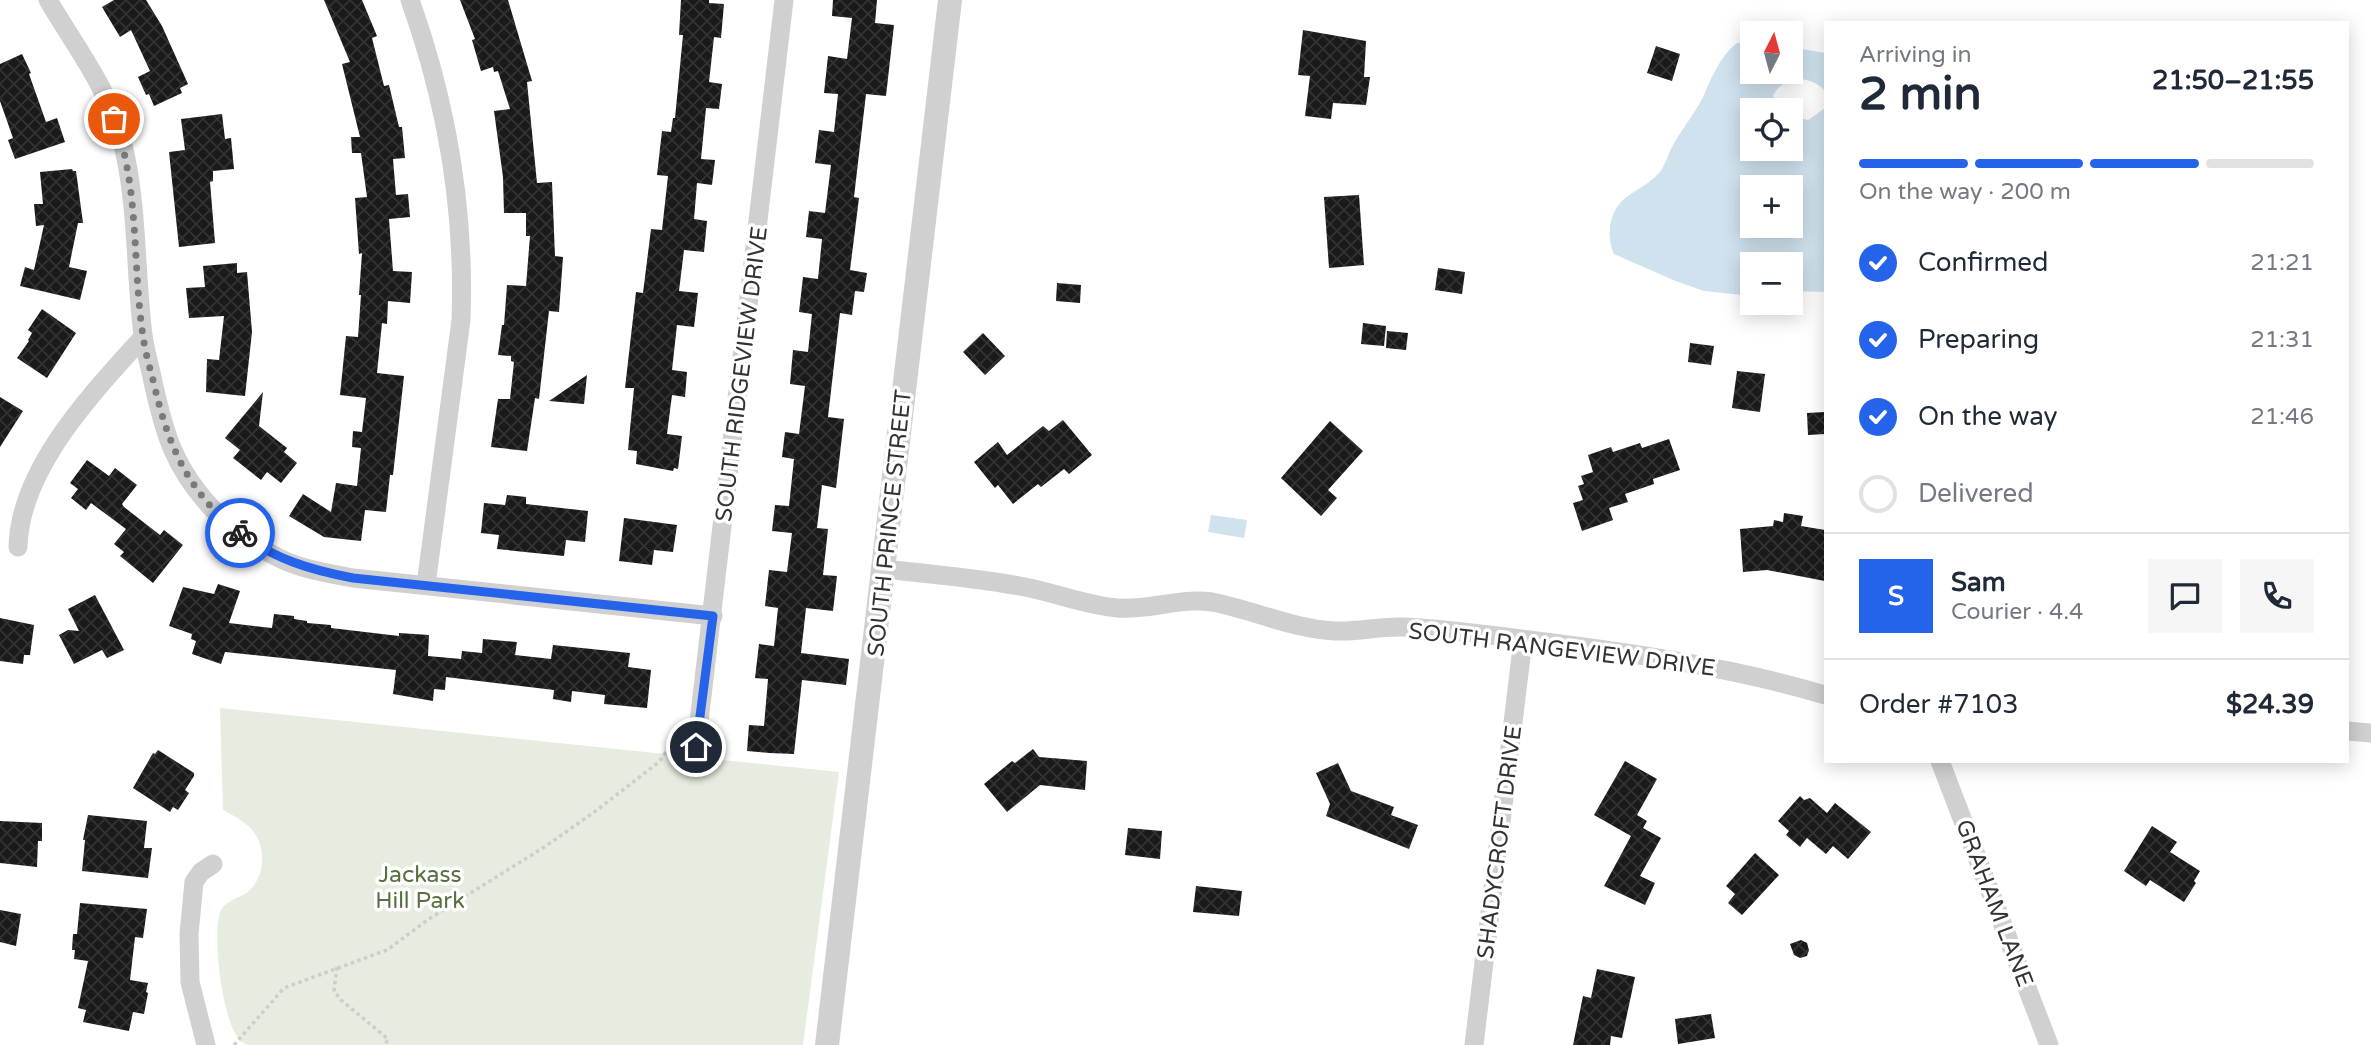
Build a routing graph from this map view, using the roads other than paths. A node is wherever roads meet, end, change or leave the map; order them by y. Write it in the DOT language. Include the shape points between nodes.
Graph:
graph roads {
  1 [pos="47,0"];
  2 [pos="410,0"];
  3 [pos="784,0"];
  4 [pos="950,0"];
  5 [pos="143,337"];
  6 [pos="18,547"];
  7 [pos="883,569"];
  8 [pos="426,585"];
  9 [pos="713,616"];
  10 [pos="1523,639"];
  11 [pos="1824,695"];
  12 [pos="2349,731"];
  13 [pos="2371,733"];
  14 [pos="696,747"];
  15 [pos="1941,763"];
  16 [pos="213,864"];
  17 [pos="206,1045"];
  18 [pos="827,1045"];
  19 [pos="1474,1045"];
  20 [pos="2049,1045"];
  1 -- 5 [label="street" via="105,96 123,143 132,193"];
  2 -- 8 [label="street" via="438,88 449,143 462,279 461,320"];
  3 -- 9 [label="street, SOUTH RIDGEVIEW DRIVE"];
  4 -- 7 [label="street, SOUTH PRINCE STREET"];
  5 -- 6 [label="street" via="88,399 45,461 18,524"];
  5 -- 8 [label="street" via="172,448 187,477 225,521 282,559 315,571"];
  7 -- 10 [label="street, SOUTH RANGEVIEW DRIVE" via="987,580 1118,608 1209,602 1284,624 1337,632 1403,627"];
  7 -- 18 [label="street, SOUTH PRINCE STREET"];
  8 -- 9 [label="street"];
  9 -- 14 [label="street, SOUTH RIDGEVIEW DRIVE"];
  10 -- 11 [label="street, SOUTH RANGEVIEW DRIVE" via="1710,667"];
  10 -- 19 [label="street, SHADYCROFT DRIVE"];
  12 -- 13 [label="street"];
  15 -- 20 [label="street, GRAHAM LANE"];
  16 -- 17 [label="street" via="194,882 189,934 190,982"];
}
